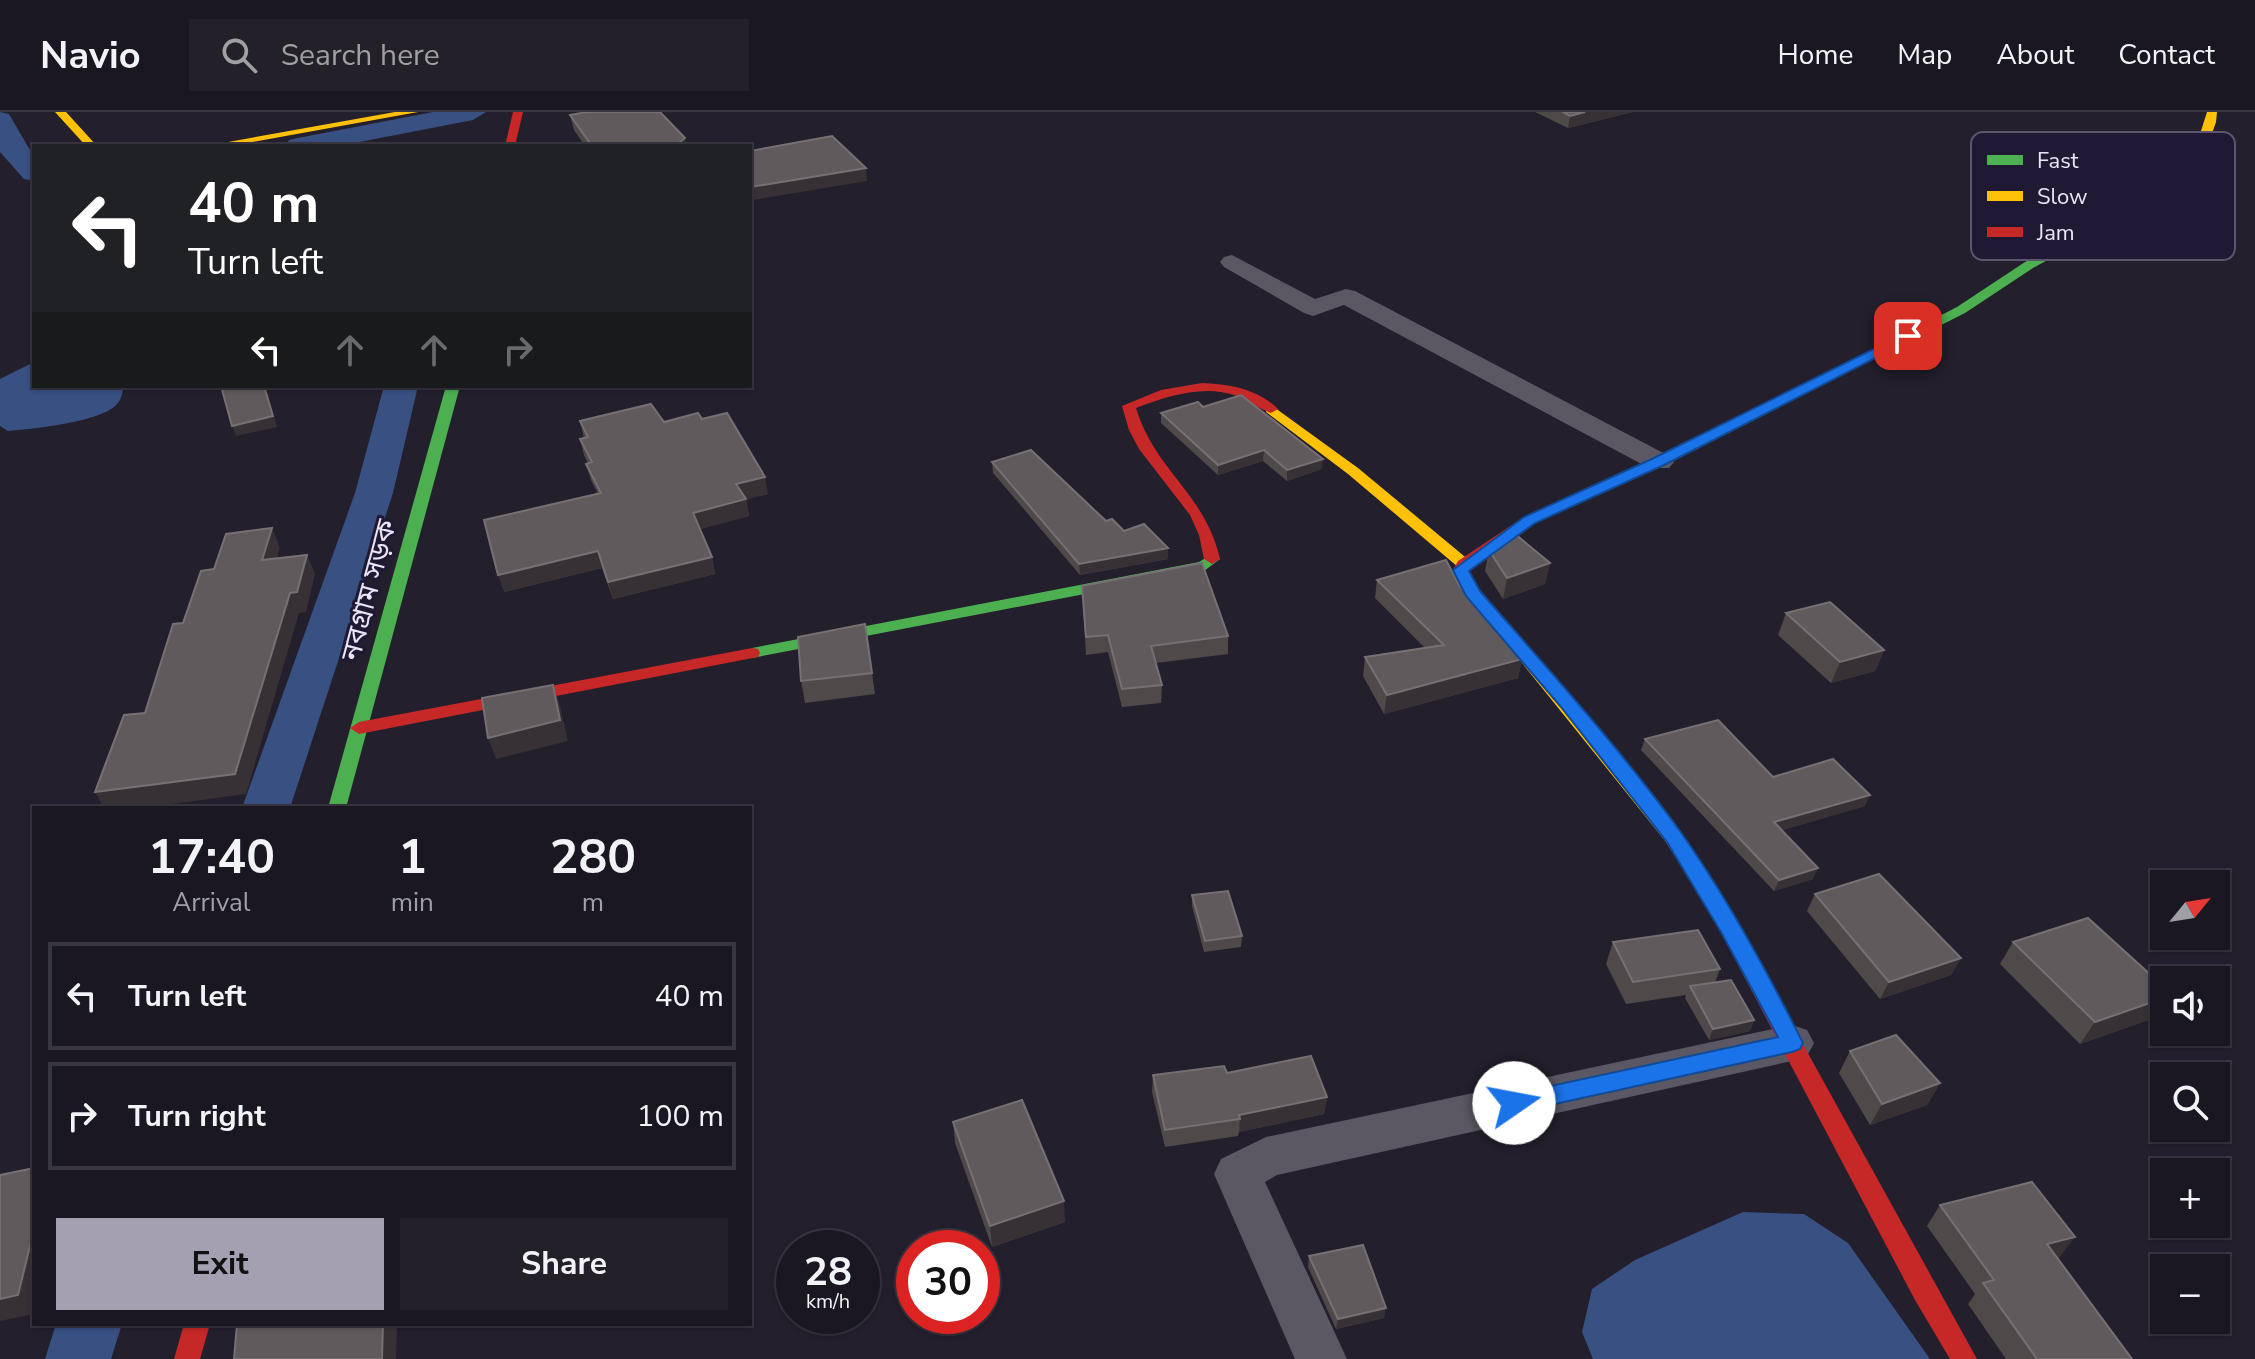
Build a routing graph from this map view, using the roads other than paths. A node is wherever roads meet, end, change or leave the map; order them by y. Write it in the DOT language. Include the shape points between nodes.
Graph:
graph roads {
  1 [pos="60,112"];
  2 [pos="413,112"];
  3 [pos="518,112"];
  4 [pos="2212,112"];
  5 [pos="2209,132"];
  6 [pos="90,144"];
  7 [pos="223,144"];
  8 [pos="510,144"];
  9 [pos="2038,260"];
  10 [pos="1232,262"];
  11 [pos="452,388"];
  12 [pos="1659,462"];
  13 [pos="1464,564"];
  14 [pos="359,728"];
  15 [pos="338,806"];
  16 [pos="1792,1043"];
  17 [pos="196,1326"];
  18 [pos="187,1359"];
  19 [pos="1321,1359"];
  20 [pos="1964,1359"];
  1 -- 6 [label="street"];
  2 -- 7 [label="street"];
  3 -- 8 [label="street"];
  4 -- 5 [label="street"];
  9 -- 12 [label="street" via="1961,310"];
  10 -- 12 [label="street" via="1313,308 1346,296"];
  11 -- 14 [label="street, নবগ্রাম সড়ক"];
  12 -- 13 [label="street" via="1529,520"];
  13 -- 14 [label="street" via="1253,395 1213,383 1129,406 1140,451 1177,484 1212,535 1212,560 1204,566"];
  13 -- 16 [label="street" via="1461,570 1472,593 1673,837"];
  14 -- 15 [label="street, নবগ্রাম সড়ক"];
  16 -- 19 [label="street" via="1266,1157 1244,1167 1238,1174"];
  16 -- 20 [label="street"];
  17 -- 18 [label="street"];
}
